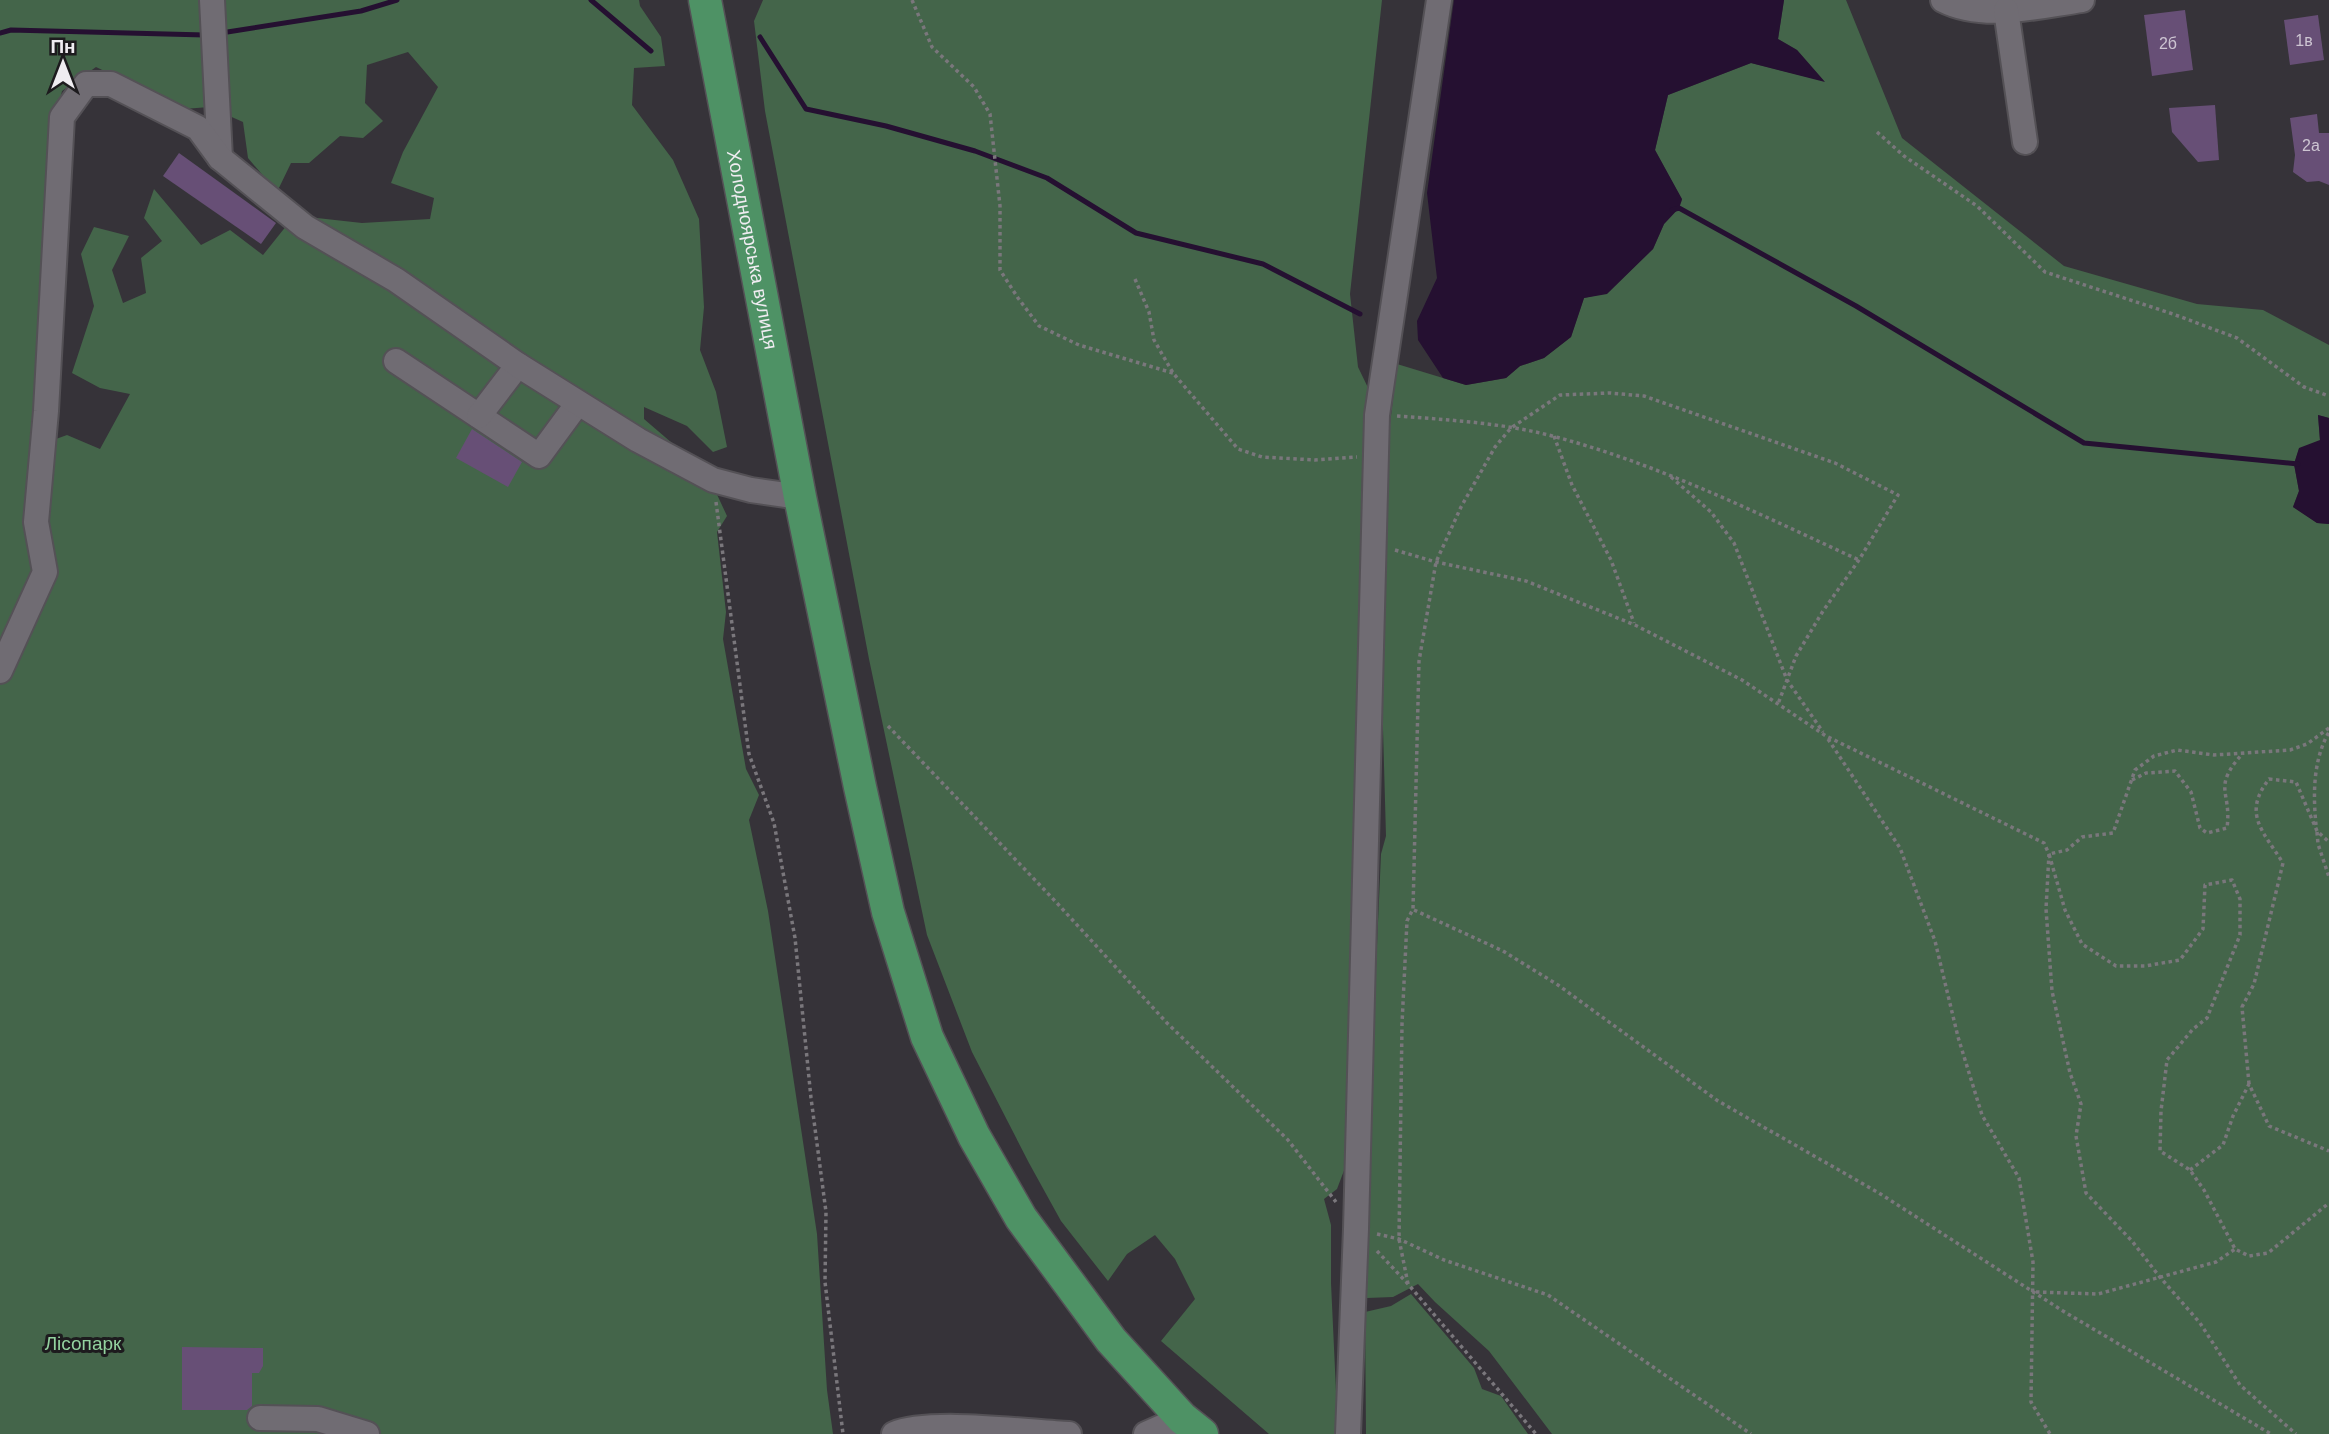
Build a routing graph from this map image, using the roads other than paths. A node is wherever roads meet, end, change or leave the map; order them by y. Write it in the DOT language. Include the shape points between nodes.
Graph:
graph roads {
  1 [pos="212,0"];
  2 [pos="705,0"];
  3 [pos="1439,0"];
  4 [pos="1943,0"];
  5 [pos="2082,0"];
  6 [pos="2006,10"];
  7 [pos="2025,142"];
  8 [pos="220,158"];
  9 [pos="396,361"];
  10 [pos="518,365"];
  11 [pos="578,403"];
  12 [pos="479,416"];
  13 [pos="800,497"];
  14 [pos="0,671"];
  15 [pos="260,1418"];
  16 [pos="1192,1426"];
  17 [pos="367,1434"];
  18 [pos="894,1434"];
  19 [pos="1069,1434"];
  20 [pos="1146,1434"];
  21 [pos="1348,1434"];
  1 -- 8 [label="street"];
  2 -- 13 [label="main road, Холодноярська вулиця"];
  3 -- 21 [label="street" via="1377,415"];
  4 -- 6 [label="street" via="1976,10"];
  5 -- 6 [label="street"];
  6 -- 7 [label="street"];
  8 -- 10 [label="street" via="305,227 396,280"];
  8 -- 14 [label="street" via="198,128 111,84 86,84 62,117 36,522 44,572"];
  9 -- 12 [label="street"];
  10 -- 11 [label="street"];
  10 -- 12 [label="street"];
  11 -- 12 [label="street" via="539,456"];
  11 -- 13 [label="street" via="713,480"];
  13 -- 16 [label="main road, Холодноярська вулиця" via="888,912 927,1037 974,1136 1021,1219 1111,1340"];
  15 -- 17 [label="street" via="318,1419"];
  16 -- 20 [label="street"];
  18 -- 19 [label="street" via="939,1427"];
}
